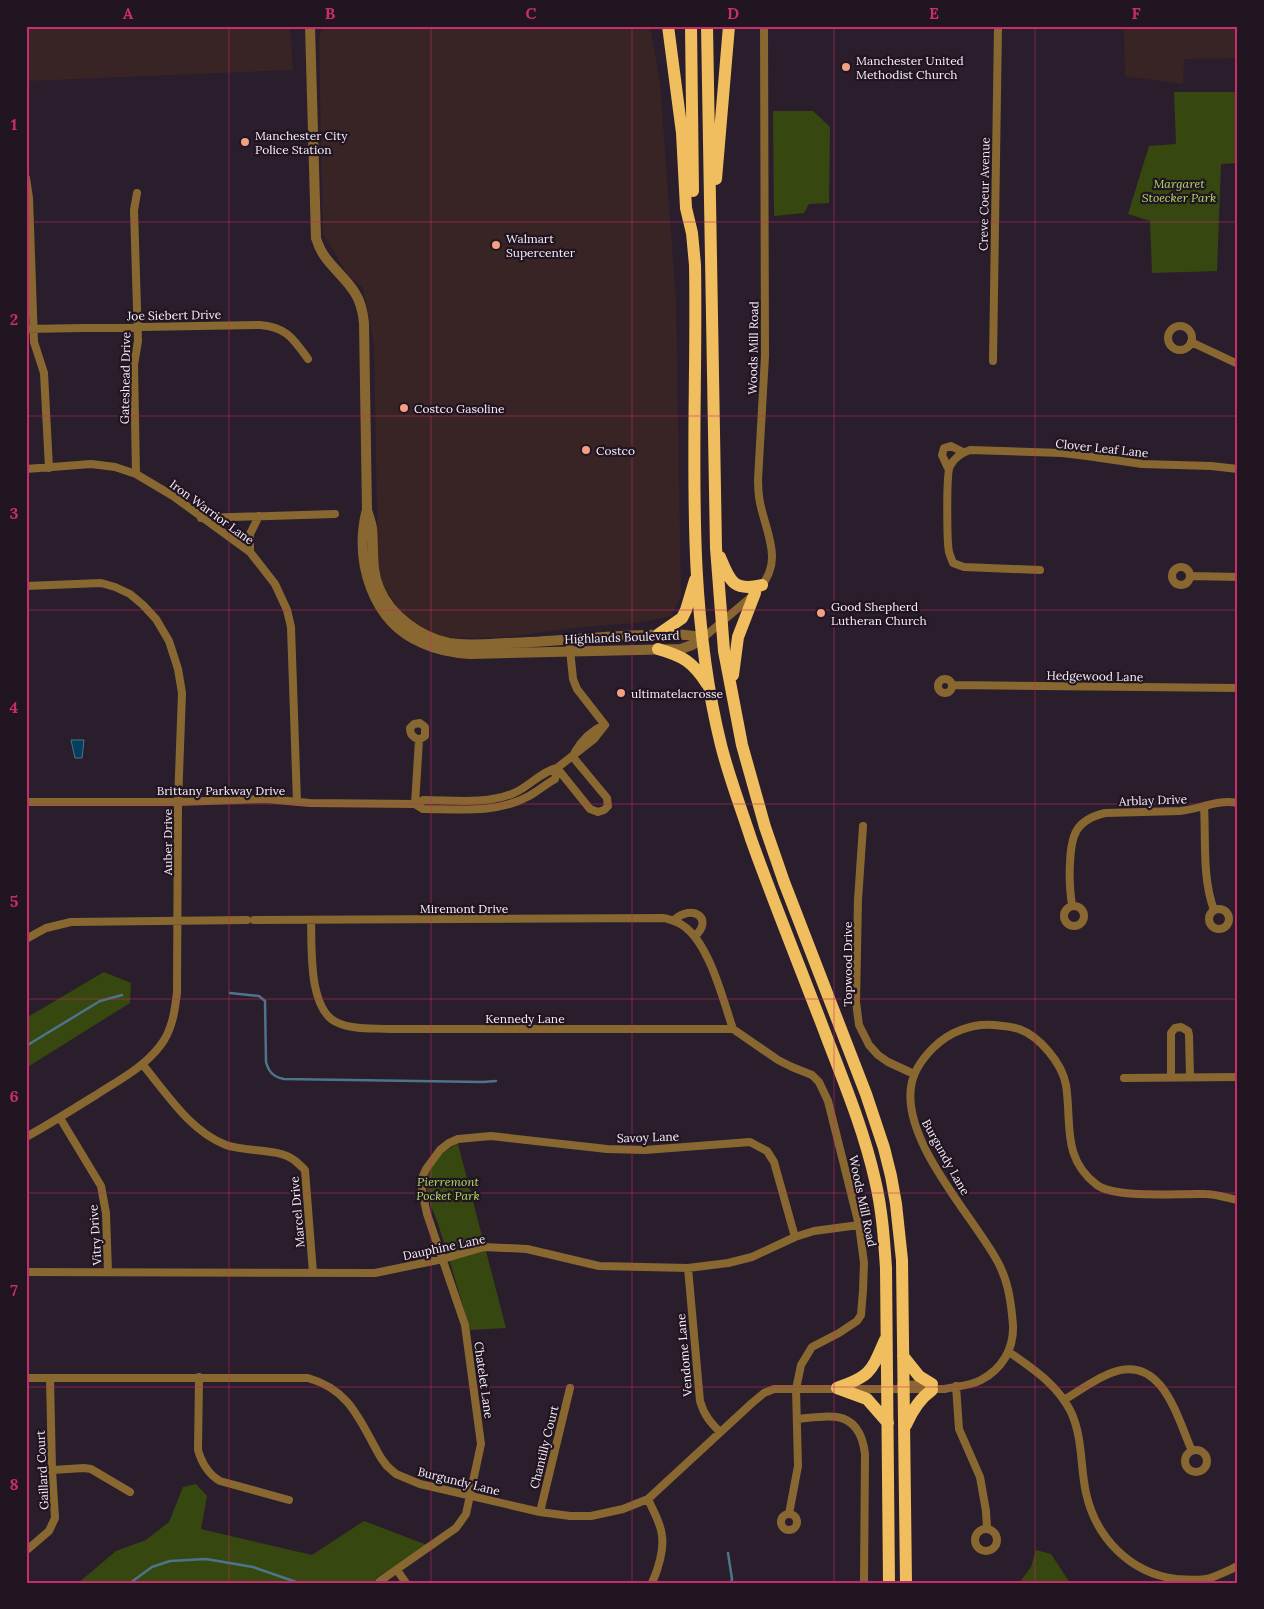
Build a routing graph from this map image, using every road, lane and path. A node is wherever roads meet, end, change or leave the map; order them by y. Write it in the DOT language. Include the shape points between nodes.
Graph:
graph roads {
  1 [pos="310,26"];
  2 [pos="668,26"];
  3 [pos="691,26"];
  4 [pos="707,26"];
  5 [pos="729,26"];
  6 [pos="764,26"];
  7 [pos="998,26"];
  8 [pos="26,178"];
  9 [pos="137,193"];
  10 [pos="692,233"];
  11 [pos="710,241"];
  12 [pos="137,327"];
  13 [pos="30,329"];
  14 [pos="1191,342"];
  15 [pos="308,359"];
  16 [pos="993,362"];
  17 [pos="1238,364"];
  18 [pos="964,452"];
  19 [pos="49,468"];
  20 [pos="948,468"];
  21 [pos="26,469"];
  22 [pos="1238,469"];
  23 [pos="136,474"];
  24 [pos="367,510"];
  25 [pos="335,514"];
  26 [pos="259,516"];
  27 [pos="201,518"];
  28 [pos="716,548"];
  29 [pos="250,552"];
  30 [pos="1040,570"];
  31 [pos="697,573"];
  32 [pos="1191,576"];
  33 [pos="1238,577"];
  34 [pos="26,586"];
  35 [pos="759,589"];
  36 [pos="721,623"];
  37 [pos="659,634"];
  38 [pos="703,638"];
  39 [pos="569,640"];
  40 [pos="658,649"];
  41 [pos="570,651"];
  42 [pos="724,651"];
  43 [pos="953,685"];
  44 [pos="710,688"];
  45 [pos="1238,688"];
  46 [pos="731,692"];
  47 [pos="419,740"];
  48 [pos="572,756"];
  49 [pos="557,768"];
  50 [pos="26,802"];
  51 [pos="178,802"];
  52 [pos="297,802"];
  53 [pos="1238,803"];
  54 [pos="415,804"];
  55 [pos="1204,806"];
  56 [pos="862,826"];
  57 [pos="1072,906"];
  58 [pos="1214,910"];
  59 [pos="178,920"];
  60 [pos="311,920"];
  61 [pos="674,920"];
  62 [pos="695,936"];
  63 [pos="26,939"];
  64 [pos="733,1030"];
  65 [pos="143,1065"];
  66 [pos="914,1074"];
  67 [pos="1171,1077"];
  68 [pos="1190,1077"];
  69 [pos="1238,1077"];
  70 [pos="1124,1078"];
  71 [pos="60,1118"];
  72 [pos="26,1137"];
  73 [pos="440,1150"];
  74 [pos="1238,1200"];
  75 [pos="859,1225"];
  76 [pos="795,1237"];
  77 [pos="443,1259"];
  78 [pos="688,1268"];
  79 [pos="26,1272"];
  80 [pos="108,1272"];
  81 [pos="313,1273"];
  82 [pos="887,1337"];
  83 [pos="1009,1352"];
  84 [pos="903,1356"];
  85 [pos="199,1377"];
  86 [pos="26,1378"];
  87 [pos="50,1378"];
  88 [pos="956,1386"];
  89 [pos="903,1387"];
  90 [pos="932,1387"];
  91 [pos="570,1388"];
  92 [pos="837,1388"];
  93 [pos="796,1389"];
  94 [pos="888,1389"];
  95 [pos="1064,1400"];
  96 [pos="797,1419"];
  97 [pos="888,1423"];
  98 [pos="904,1430"];
  99 [pos="720,1432"];
  100 [pos="1192,1451"];
  101 [pos="52,1470"];
  102 [pos="130,1492"];
  103 [pos="469,1496"];
  104 [pos="648,1499"];
  105 [pos="288,1500"];
  106 [pos="540,1512"];
  107 [pos="789,1514"];
  108 [pos="987,1528"];
  109 [pos="28,1549"];
  110 [pos="1238,1566"];
  111 [pos="397,1570"];
  112 [pos="380,1581"];
  113 [pos="655,1582"];
  114 [pos="406,1583"];
  115 [pos="864,1583"];
  116 [pos="889,1583"];
  117 [pos="906,1583"];
  1 -- 24 [label="street, Highlands Boulevard" via="316,238 323,256 356,293 362,308"];
  2 -- 10 [label="highway" via="682,133 686,208"];
  3 -- 10 [label="highway"];
  4 -- 11 [label="highway"];
  5 -- 11 [label="highway"];
  6 -- 35 [label="street, Woods Mill Road" via="766,347 758,495 773,560"];
  7 -- 16 [label="street, Creve Coeur Avenue"];
  8 -- 13 [label="street"];
  9 -- 12 [label="street, Gateshead Drive" via="134,210"];
  10 -- 31 [label="highway" via="696,290"];
  11 -- 28 [label="highway"];
  12 -- 13 [label="street, Joe Siebert Drive"];
  12 -- 15 [label="street, Joe Siebert Drive" via="273,326 294,339"];
  12 -- 23 [label="street, Gateshead Drive" via="134,365"];
  13 -- 19 [label="street" via="45,384"];
  14 -- 17 [label="street"];
  18 -- 20 [label="street"];
  18 -- 20 [label="street, Clover Leaf Lane" via="950,446 944,448 942,455"];
  18 -- 22 [label="street, Clover Leaf Lane" via="1062,453 1142,464"];
  19 -- 21 [label="street, Iron Warrior Lane"];
  19 -- 23 [label="street, Iron Warrior Lane" via="91,464"];
  20 -- 30 [label="street, Clover Leaf Lane" via="947,536 953,563 964,567"];
  23 -- 27 [label="street, Iron Warrior Lane" via="173,496"];
  24 -- 39 [label="street, Highlands Boulevard" via="379,588 386,602 404,621 440,641 463,644"];
  24 -- 41 [label="street, Highlands Boulevard" via="363,528 366,576 384,613 408,636 454,653"];
  25 -- 26 [label="street"];
  26 -- 27 [label="street"];
  26 -- 29 [label="street" via="250,534"];
  27 -- 29 [label="street, Iron Warrior Lane"];
  28 -- 35 [label="highway" via="732,581 740,587"];
  28 -- 36 [label="highway"];
  29 -- 52 [label="street, Iron Warrior Lane" via="275,584 291,627"];
  31 -- 37 [label="highway" via="682,618"];
  31 -- 38 [label="highway"];
  32 -- 33 [label="street"];
  34 -- 51 [label="street, Auber Drive" via="101,583 130,594 156,619 172,650 182,693"];
  35 -- 36 [label="street, Woods Mill Road"];
  35 -- 46 [label="highway" via="738,637"];
  36 -- 38 [label="street, Woods Mill Road"];
  36 -- 42 [label="highway"];
  37 -- 38 [label="street, Highlands Boulevard"];
  37 -- 39 [label="street, Highlands Boulevard"];
  38 -- 40 [label="street, Highlands Boulevard" via="681,648"];
  38 -- 42 [label="highway"];
  38 -- 44 [label="highway"];
  39 -- 41 [label="street"];
  40 -- 41 [label="street, Highlands Boulevard"];
  40 -- 44 [label="highway" via="687,660"];
  41 -- 48 [label="street, Brittany Parkway Drive" via="577,689 605,724 580,742"];
  42 -- 46 [label="highway"];
  43 -- 45 [label="street, Hedgewood Lane"];
  44 -- 82 [label="highway" via="721,745 735,791 869,1154 884,1239"];
  46 -- 84 [label="highway" via="749,773 774,854 884,1148 896,1204 902,1260"];
  47 -- 54 [label="street"];
  48 -- 49 [label="street, Brittany Parkway Drive"];
  48 -- 49 [label="street" via="608,798 606,808 598,812 590,809"];
  49 -- 54 [label="street, Brittany Parkway Drive" via="555,779 509,805 481,810 423,809"];
  50 -- 51 [label="street, Brittany Parkway Drive"];
  51 -- 52 [label="street, Brittany Parkway Drive" via="266,798"];
  51 -- 59 [label="street, Auber Drive"];
  52 -- 54 [label="street, Brittany Parkway Drive"];
  53 -- 55 [label="street, Arblay Drive" via="1224,801"];
  55 -- 57 [label="street, Arblay Drive" via="1180,811 1105,813 1082,824 1071,841"];
  55 -- 58 [label="street" via="1207,879"];
  56 -- 66 [label="street, Topwood Drive" via="856,993 859,1025 878,1055"];
  59 -- 60 [label="street, Miremont Drive"];
  59 -- 63 [label="street, Miremont Drive" via="71,922 46,928"];
  59 -- 65 [label="street, Auber Drive" via="175,1014 161,1045"];
  60 -- 61 [label="street, Miremont Drive"];
  60 -- 64 [label="street, Kennedy Lane" via="314,985 321,1007 336,1022 356,1028"];
  61 -- 62 [label="street"];
  61 -- 62 [label="street, Miremont Drive" via="686,912 699,916 702,928"];
  62 -- 64 [label="street" via="708,957"];
  64 -- 75 [label="street, Woods Mill Road" via="778,1060 820,1082 828,1101"];
  65 -- 71 [label="street, Auber Drive"];
  65 -- 81 [label="street, Marcel Drive" via="186,1117 206,1135 227,1145 282,1154 305,1170"];
  66 -- 74 [label="street, Burgundy Lane" via="932,1049 959,1030 983,1024 1020,1029 1045,1047 1061,1071 1066,1083 1073,1154 1085,1174 1099,1186 1139,1194 1208,1194"];
  66 -- 83 [label="street, Burgundy Lane" via="910,1088 912,1116 918,1133 947,1186 1002,1270 1011,1300 1013,1335"];
  67 -- 68 [label="street"];
  67 -- 68 [label="street" via="1171,1033 1181,1027 1189,1035"];
  67 -- 70 [label="street"];
  68 -- 69 [label="street"];
  71 -- 72 [label="street, Auber Drive"];
  71 -- 80 [label="street, Vitry Drive" via="101,1186 106,1213"];
  73 -- 76 [label="street, Savoy Lane" via="458,1139 491,1136 636,1150 750,1142 767,1151 774,1162"];
  73 -- 77 [label="street, Chatelet Lane" via="422,1178 422,1191"];
  75 -- 76 [label="street, Dauphine Lane"];
  75 -- 93 [label="street, Woods Mill Road" via="864,1263 861,1315 840,1333 812,1347 801,1365"];
  76 -- 78 [label="street, Dauphine Lane" via="752,1257"];
  77 -- 78 [label="street, Dauphine Lane" via="484,1247 527,1249 600,1266"];
  77 -- 81 [label="street, Dauphine Lane" via="375,1273"];
  77 -- 103 [label="street, Chatelet Lane" via="465,1326 478,1411 481,1444"];
  78 -- 99 [label="street, Vendome Lane" via="700,1401 702,1411"];
  79 -- 80 [label="street, Dauphine Lane"];
  80 -- 81 [label="street, Dauphine Lane"];
  82 -- 92 [label="highway" via="870,1371 856,1382"];
  82 -- 94 [label="highway"];
  83 -- 88 [label="street, Burgundy Lane" via="989,1375 971,1385"];
  83 -- 95 [label="street" via="1042,1376"];
  84 -- 89 [label="highway"];
  84 -- 90 [label="highway"];
  85 -- 87 [label="street, Burgundy Lane"];
  85 -- 103 [label="street, Burgundy Lane" via="308,1378 319,1381 348,1401 381,1458 396,1474 420,1484"];
  85 -- 105 [label="street" via="198,1450 206,1469 220,1481"];
  86 -- 87 [label="street, Burgundy Lane"];
  87 -- 101 [label="street, Gaillard Court"];
  88 -- 90 [label="street, Burgundy Lane" via="945,1389"];
  88 -- 108 [label="street" via="959,1430 980,1477"];
  89 -- 90 [label="street, Burgundy Lane"];
  89 -- 94 [label="street, Burgundy Lane"];
  89 -- 98 [label="highway"];
  90 -- 98 [label="highway" via="917,1404"];
  91 -- 106 [label="street, Chantilly Court"];
  92 -- 93 [label="street, Burgundy Lane"];
  92 -- 94 [label="street, Burgundy Lane"];
  92 -- 97 [label="highway" via="867,1399"];
  93 -- 96 [label="street, Woods Mill Road"];
  93 -- 99 [label="street, Burgundy Lane" via="774,1389 764,1394"];
  94 -- 97 [label="highway"];
  95 -- 100 [label="street" via="1118,1371 1144,1372 1156,1380 1168,1395"];
  95 -- 110 [label="street" via="1080,1441 1090,1507 1103,1533 1122,1555 1144,1570 1190,1580 1210,1578"];
  96 -- 107 [label="street, Woods Mill Road" via="798,1466"];
  96 -- 115 [label="street" via="836,1416 858,1430 864,1442"];
  97 -- 116 [label="highway"];
  98 -- 117 [label="highway"];
  99 -- 104 [label="street, Burgundy Lane"];
  101 -- 102 [label="street" via="92,1470"];
  101 -- 109 [label="street, Gaillard Court" via="55,1518 49,1531"];
  103 -- 106 [label="street, Burgundy Lane"];
  103 -- 111 [label="street, Chatelet Lane" via="466,1514 456,1528"];
  104 -- 106 [label="street, Burgundy Lane" via="591,1516"];
  104 -- 113 [label="street" via="662,1535"];
  111 -- 112 [label="street, Chatelet Lane"];
  111 -- 114 [label="street"];
}
